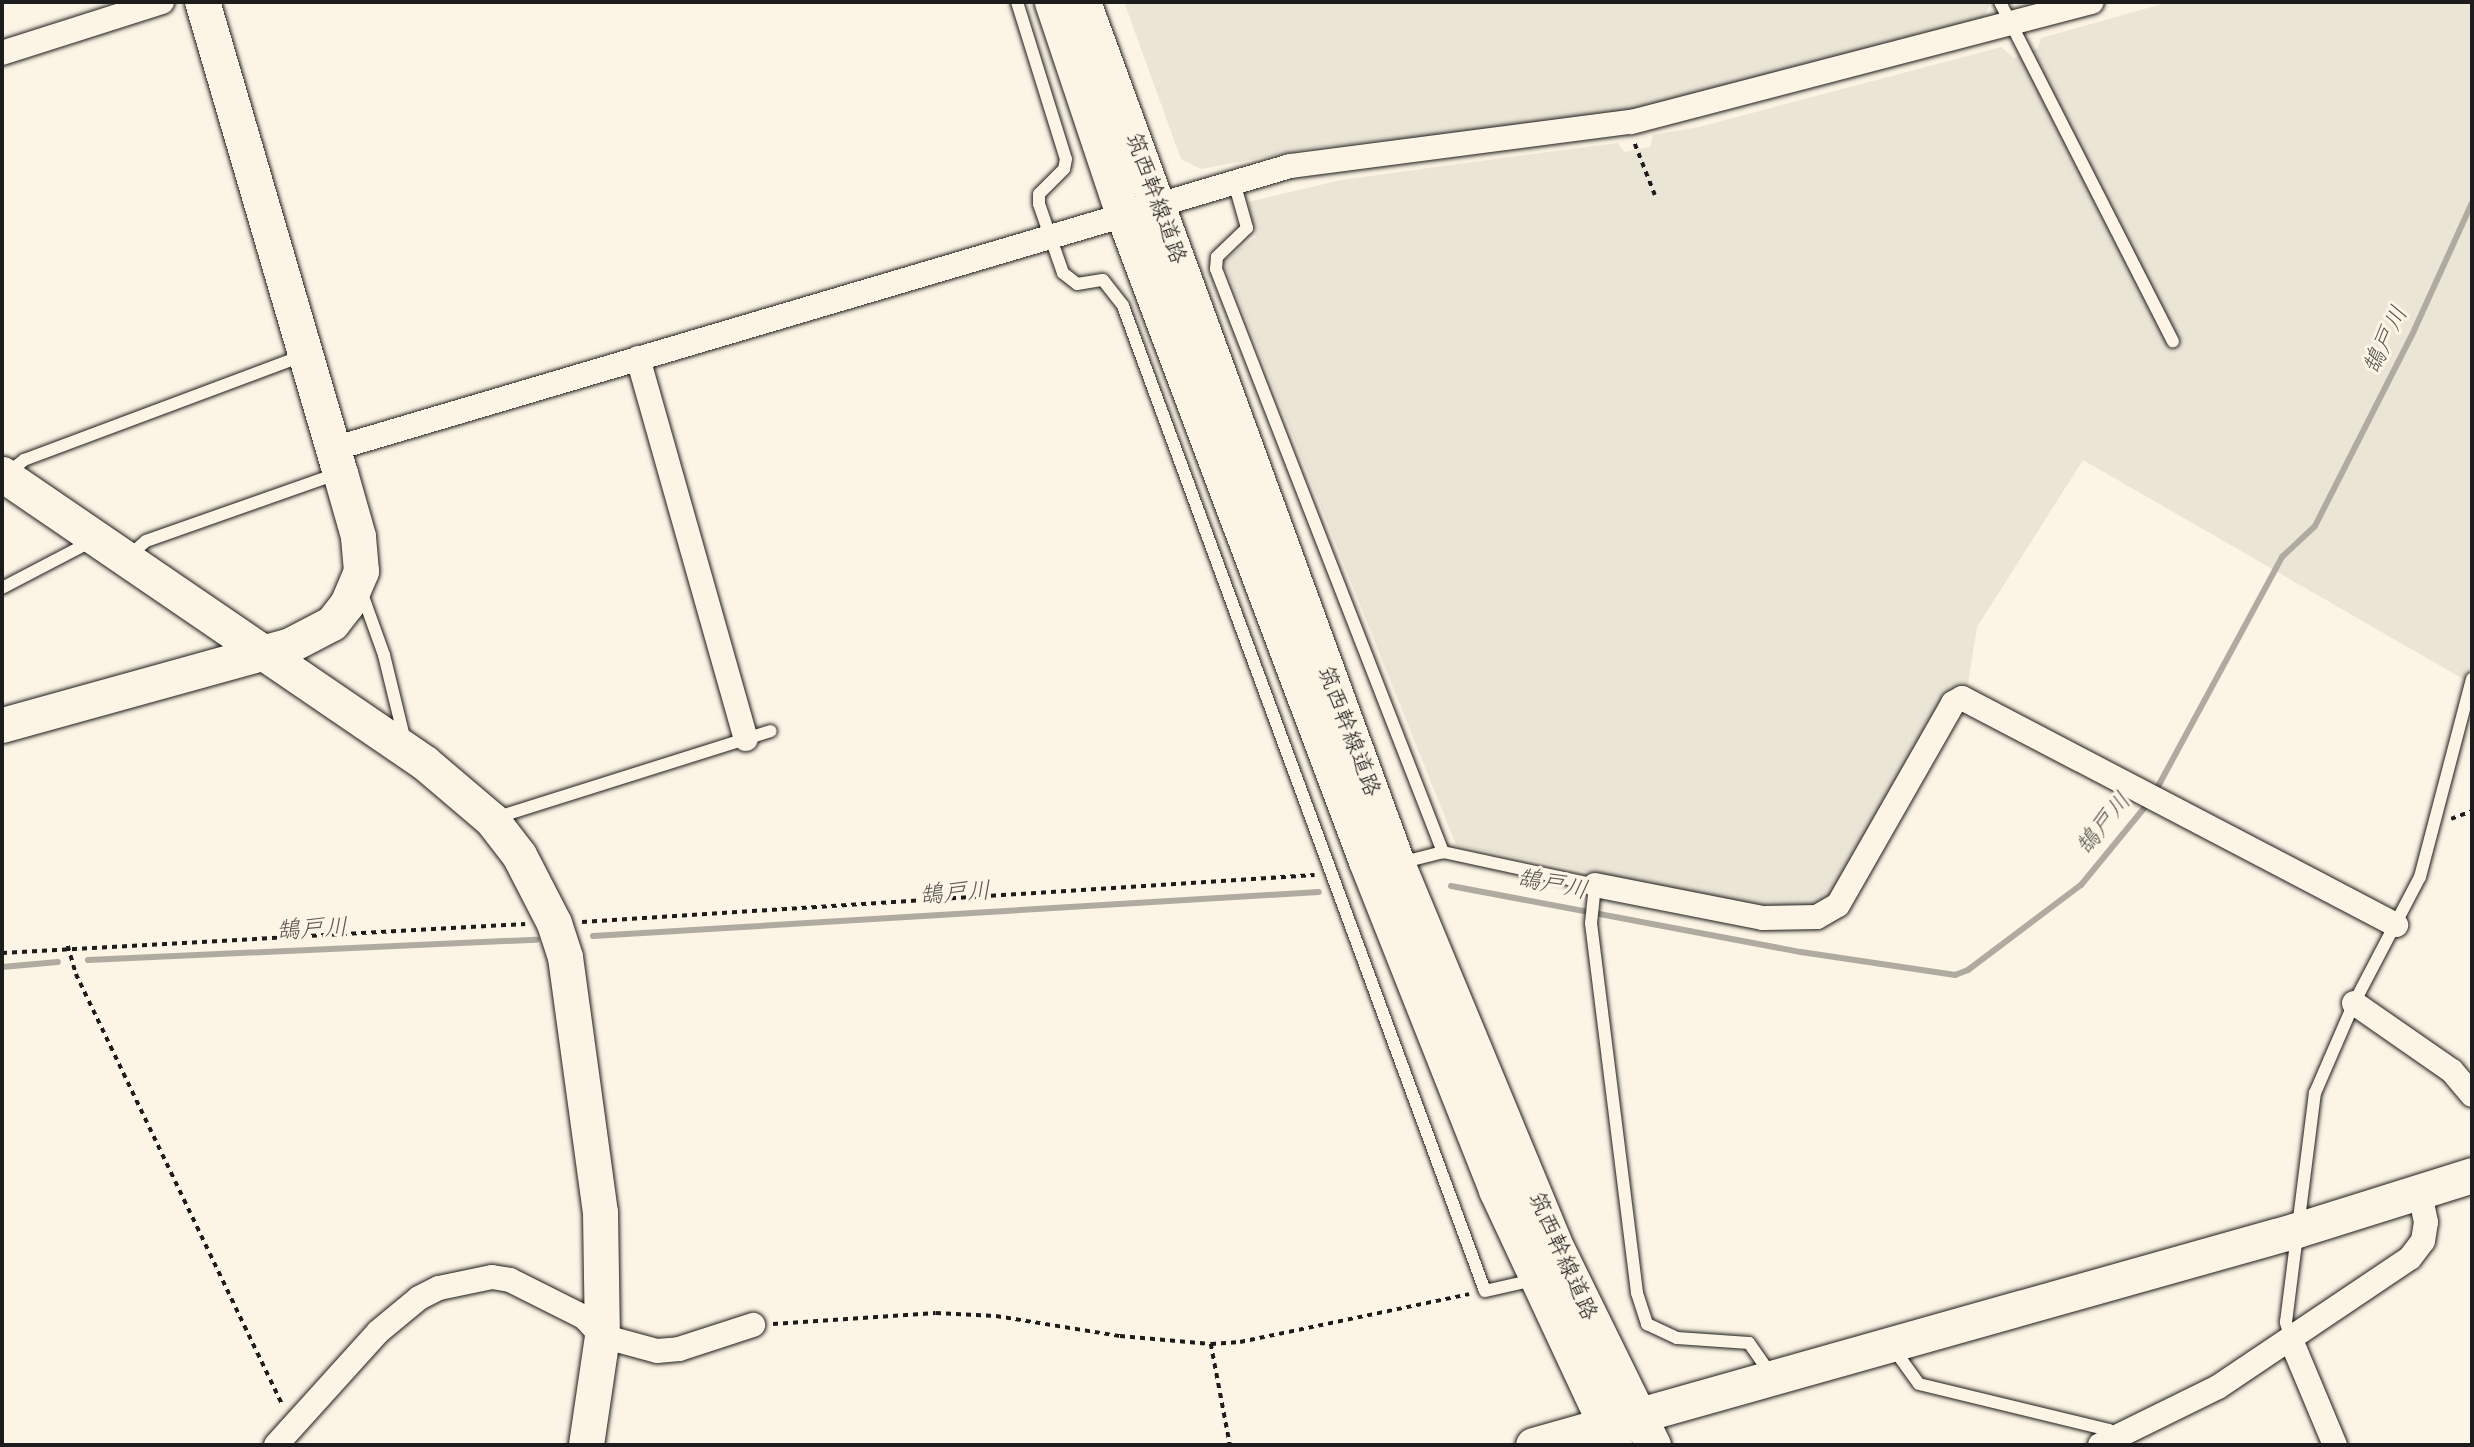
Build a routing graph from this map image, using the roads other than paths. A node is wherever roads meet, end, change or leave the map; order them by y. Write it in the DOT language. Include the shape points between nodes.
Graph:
graph roads {
  1 [pos="162,2"];
  2 [pos="202,2"];
  3 [pos="1017,2"];
  4 [pos="1052,2"];
  5 [pos="1083,2"];
  6 [pos="2092,2"];
  7 [pos="2005,13"];
  8 [pos="2,53"];
  9 [pos="1234,182"];
  10 [pos="1140,210"];
  11 [pos="1050,237"];
  12 [pos="2173,342"];
  13 [pos="303,355"];
  14 [pos="638,358"];
  15 [pos="337,461"];
  16 [pos="3,475"];
  17 [pos="99,538"];
  18 [pos="127,558"];
  19 [pos="357,579"];
  20 [pos="2,588"];
  21 [pos="266,650"];
  22 [pos="2472,679"];
  23 [pos="2,725"];
  24 [pos="771,731"];
  25 [pos="746,739"];
  26 [pos="405,748"];
  27 [pos="492,820"];
  28 [pos="1443,852"];
  29 [pos="1359,866"];
  30 [pos="1595,885"];
  31 [pos="2396,925"];
  32 [pos="2354,1003"];
  33 [pos="2472,1095"];
  34 [pos="2472,1175"];
  35 [pos="2420,1193"];
  36 [pos="2297,1230"];
  37 [pos="1534,1280"];
  38 [pos="753,1325"];
  39 [pos="602,1336"];
  40 [pos="2291,1340"];
  41 [pos="1889,1342"];
  42 [pos="1772,1376"];
  43 [pos="1645,1430"];
  44 [pos="1609,1435"];
  45 [pos="2107,1443"];
  46 [pos="276,1445"];
  47 [pos="586,1445"];
  48 [pos="1533,1445"];
  49 [pos="2335,1445"];
  1 -- 8 [label="street"];
  2 -- 13 [label="street"];
  3 -- 11 [label="lane" via="1066,159 1064,169 1039,194"];
  4 -- 10 [label="street, 筑西幹線道路"];
  5 -- 10 [label="street, 筑西幹線道路"];
  6 -- 7 [label="street"];
  7 -- 9 [label="street" via="1631,122 1315,162"];
  7 -- 12 [label="lane"];
  9 -- 10 [label="street"];
  9 -- 28 [label="lane" via="1247,228 1217,257 1216,269"];
  10 -- 11 [label="street"];
  10 -- 29 [label="street, 筑西幹線道路"];
  11 -- 14 [label="street"];
  11 -- 29 [label="lane" via="1063,273 1077,284 1103,280 1123,306"];
  13 -- 15 [label="street"];
  13 -- 16 [label="lane" via="24,460"];
  14 -- 15 [label="street"];
  14 -- 25 [label="street"];
  15 -- 18 [label="lane" via="146,541"];
  15 -- 19 [label="street" via="358,536"];
  16 -- 17 [label="street"];
  17 -- 18 [label="street"];
  17 -- 20 [label="lane"];
  18 -- 21 [label="street"];
  19 -- 21 [label="street" via="347,604 331,624 290,645"];
  19 -- 26 [label="lane" via="384,655"];
  21 -- 23 [label="street"];
  21 -- 26 [label="street"];
  22 -- 31 [label="lane" via="2420,877"];
  24 -- 25 [label="lane"];
  25 -- 27 [label="lane" via="506,811"];
  26 -- 27 [label="street"];
  27 -- 39 [label="street" via="519,855 554,923 565,957 598,1200 604,1283"];
  28 -- 29 [label="lane"];
  28 -- 30 [label="lane"];
  29 -- 37 [label="street, 筑西幹線道路"];
  29 -- 37 [label="lane" via="1485,1291"];
  29 -- 43 [label="street, 筑西幹線道路" via="1553,1239"];
  30 -- 31 [label="street" via="1763,918 1816,918 1838,905 1953,703 1962,698"];
  30 -- 42 [label="lane" via="1591,923 1637,1293 1647,1324 1677,1338 1749,1343"];
  31 -- 32 [label="lane"];
  32 -- 33 [label="street" via="2452,1071"];
  32 -- 36 [label="lane" via="2315,1094"];
  34 -- 35 [label="street"];
  35 -- 36 [label="street"];
  35 -- 40 [label="street" via="2426,1222 2423,1241 2410,1258"];
  36 -- 40 [label="lane" via="2286,1322"];
  36 -- 41 [label="street"];
  37 -- 44 [label="street, 筑西幹線道路"];
  38 -- 39 [label="street" via="679,1349 657,1351"];
  39 -- 46 [label="street" via="584,1317 510,1280 492,1277 439,1289 419,1298 378,1332"];
  39 -- 47 [label="street"];
  40 -- 45 [label="street" via="2218,1387"];
  40 -- 49 [label="street"];
  41 -- 42 [label="street"];
  41 -- 45 [label="lane" via="1919,1384 2109,1430"];
  42 -- 43 [label="street"];
  43 -- 44 [label="street"];
  44 -- 48 [label="street"];
}
